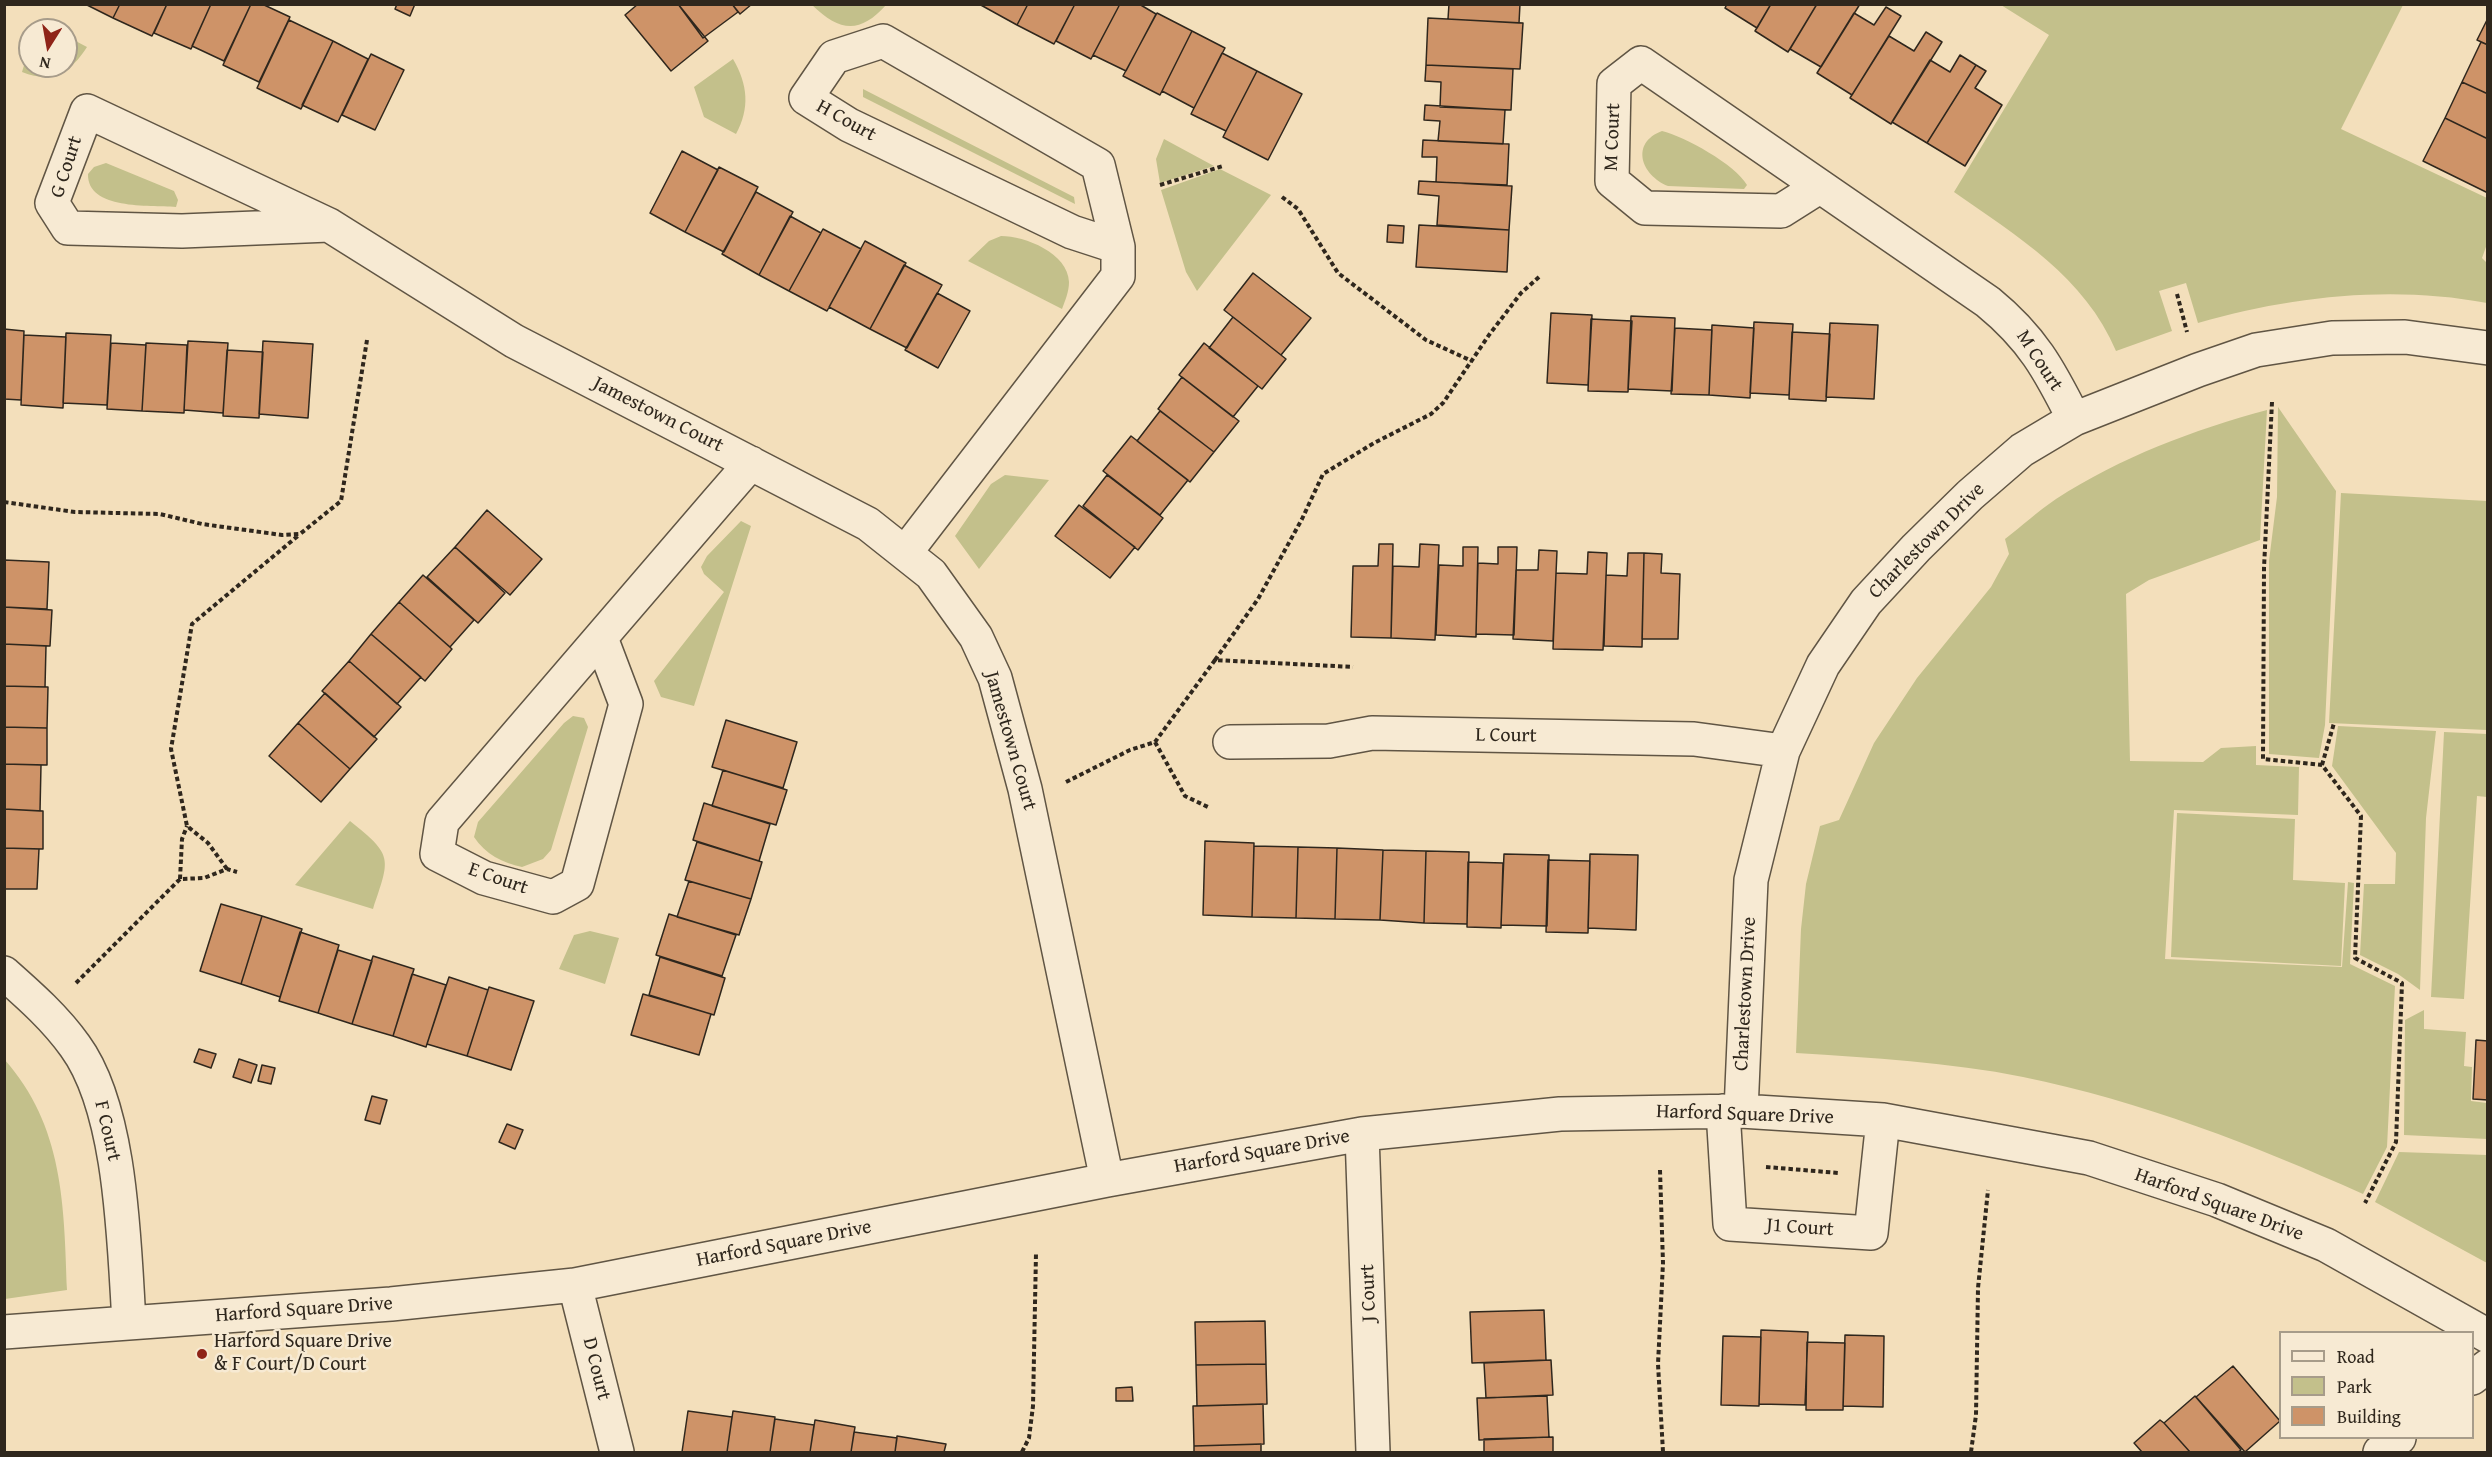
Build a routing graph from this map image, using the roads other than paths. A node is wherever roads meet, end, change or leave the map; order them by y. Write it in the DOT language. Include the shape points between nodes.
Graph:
graph roads {
  1 [pos="1819,187"];
  2 [pos="329,225"];
  3 [pos="1118,247"];
  4 [pos="514,340"];
  5 [pos="2487,348"];
  6 [pos="2074,419"];
  7 [pos="751,463"];
  8 [pos="905,553"];
  9 [pos="601,638"];
  10 [pos="1230,742"];
  11 [pos="1783,751"];
  12 [pos="4,974"];
  13 [pos="1732,1111"];
  14 [pos="1883,1120"];
  15 [pos="1362,1134"];
  16 [pos="1107,1180"];
  17 [pos="575,1285"];
  18 [pos="129,1322"];
  19 [pos="4,1332"];
  20 [pos="2487,1336"];
  21 [pos="2487,1366"];
  22 [pos="2474,1376"];
  23 [pos="2396,1439"];
  24 [pos="617,1452"];
  25 [pos="1373,1452"];
  26 [pos="2380,1452"];
  1 -- 1 [label="street, M Court" via="1641,63 1614,84 1612,181 1645,208 1780,211"];
  1 -- 6 [label="street, M Court" via="2015,323 2045,361"];
  2 -- 2 [label="street, G Court" via="87,111 52,203 68,228 182,231"];
  2 -- 4 [label="street, G Court"];
  3 -- 3 [label="street, H Court" via="1098,165 882,41 834,57 806,98 849,125 1072,232"];
  3 -- 8 [label="street, H Court" via="1118,276"];
  4 -- 7 [label="street, Jamestown Court"];
  5 -- 6 [label="street, Charlestown Drive" via="2406,337 2332,338 2256,350"];
  6 -- 11 [label="street, Charlestown Drive" via="2022,450 1970,495 1866,603 1823,665"];
  7 -- 8 [label="street, Jamestown Court" via="868,524"];
  7 -- 9 [label="street, E Court"];
  8 -- 16 [label="street, Jamestown Court" via="931,574 960,613 995,678 1025,789"];
  9 -- 9 [label="street, E Court" via="442,822 437,854 484,878 553,897 577,884 626,704"];
  10 -- 11 [label="street, L Court" via="1329,741 1372,733 1694,739"];
  11 -- 13 [label="street, Charlestown Drive" via="1751,880"];
  12 -- 18 [label="street, F Court" via="44,1009 94,1078 115,1169"];
  13 -- 14 [label="street, Harford Square Drive"];
  13 -- 14 [label="street, J1 Court" via="1730,1224 1871,1233"];
  13 -- 15 [label="street, Harford Square Drive" via="1560,1114"];
  14 -- 20 [label="street, Harford Square Drive" via="2089,1158 2217,1200 2326,1245"];
  15 -- 16 [label="street, Harford Square Drive"];
  15 -- 25 [label="street, J Court"];
  16 -- 17 [label="street, Harford Square Drive"];
  17 -- 18 [label="street, Harford Square Drive" via="390,1304"];
  17 -- 24 [label="street, D Court"];
  18 -- 19 [label="street, Harford Square Drive"];
  21 -- 22 [label="street"];
  23 -- 26 [label="street"];
}
